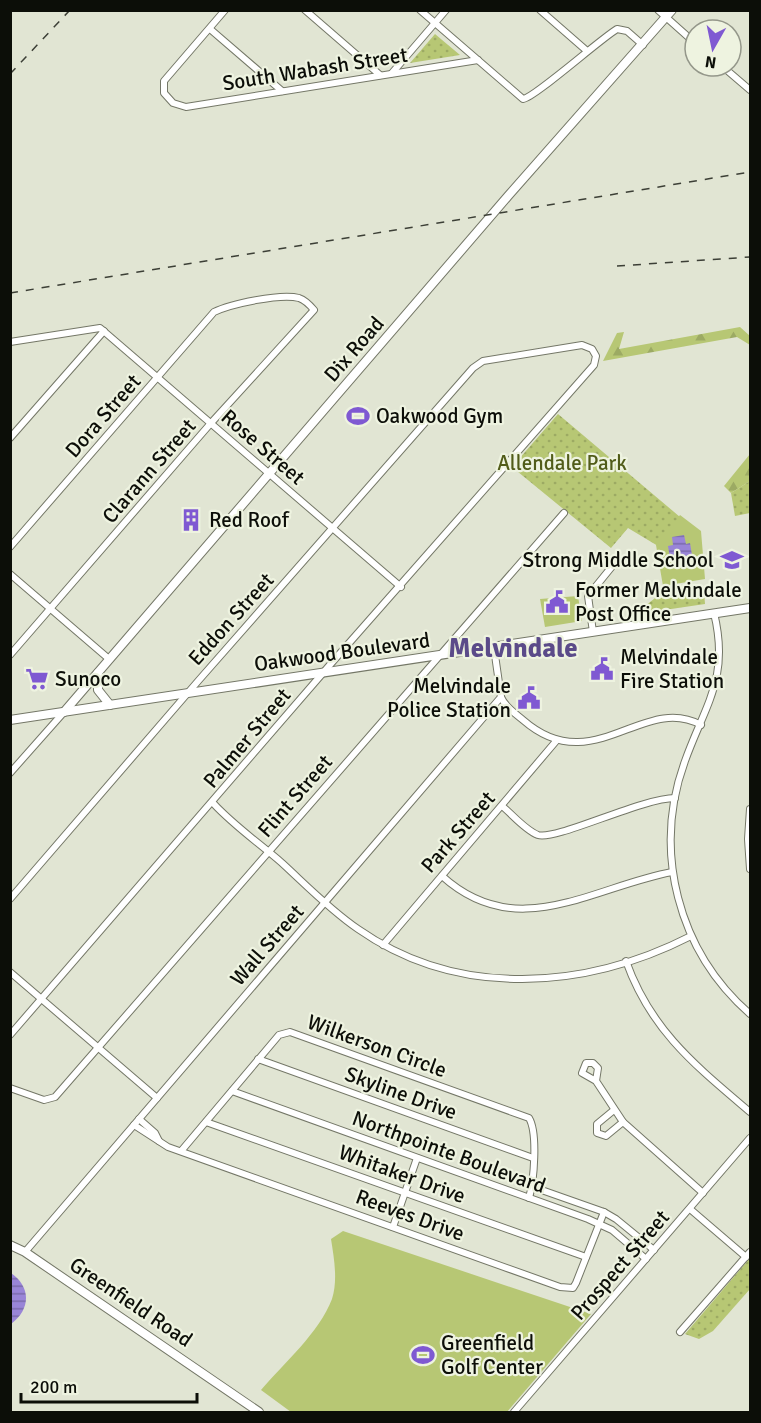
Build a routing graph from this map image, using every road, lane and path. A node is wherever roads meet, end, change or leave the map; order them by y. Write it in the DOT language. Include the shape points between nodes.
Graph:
graph roads {
  1 [pos="225,10"];
  2 [pos="305,10"];
  3 [pos="420,10"];
  4 [pos="446,10"];
  5 [pos="540,10"];
  6 [pos="658,10"];
  7 [pos="672,10"];
  8 [pos="666,18"];
  9 [pos="435,23"];
  10 [pos="210,29"];
  11 [pos="683,33"];
  12 [pos="643,45"];
  13 [pos="587,51"];
  14 [pos="478,60"];
  15 [pos="392,73"];
  16 [pos="380,75"];
  17 [pos="736,78"];
  18 [pos="750,90"];
  19 [pos="282,91"];
  20 [pos="314,310"];
  21 [pos="104,331"];
  22 [pos="10,342"];
  23 [pos="594,352"];
  24 [pos="158,377"];
  25 [pos="211,423"];
  26 [pos="10,438"];
  27 [pos="270,474"];
  28 [pos="564,513"];
  29 [pos="332,530"];
  30 [pos="10,547"];
  31 [pos="614,564"];
  32 [pos="10,574"];
  33 [pos="401,587"];
  34 [pos="750,608"];
  35 [pos="51,609"];
  36 [pos="714,613"];
  37 [pos="593,632"];
  38 [pos="494,648"];
  39 [pos="10,655"];
  40 [pos="440,656"];
  41 [pos="109,659"];
  42 [pos="98,671"];
  43 [pos="325,673"];
  44 [pos="189,693"];
  45 [pos="501,697"];
  46 [pos="110,705"];
  47 [pos="64,712"];
  48 [pos="10,720"];
  49 [pos="701,725"];
  50 [pos="557,740"];
  51 [pos="10,773"];
  52 [pos="675,798"];
  53 [pos="213,803"];
  54 [pos="502,806"];
  55 [pos="750,810"];
  56 [pos="749,850"];
  57 [pos="269,852"];
  58 [pos="750,869"];
  59 [pos="672,872"];
  60 [pos="442,876"];
  61 [pos="10,899"];
  62 [pos="325,902"];
  63 [pos="691,936"];
  64 [pos="383,945"];
  65 [pos="626,961"];
  66 [pos="10,972"];
  67 [pos="43,999"];
  68 [pos="750,1014"];
  69 [pos="10,1035"];
  70 [pos="99,1047"];
  71 [pos="258,1059"];
  72 [pos="596,1082"];
  73 [pos="10,1088"];
  74 [pos="232,1091"];
  75 [pos="157,1098"];
  76 [pos="614,1110"];
  77 [pos="750,1112"];
  78 [pos="136,1122"];
  79 [pos="206,1122"];
  80 [pos="622,1122"];
  81 [pos="750,1138"];
  82 [pos="182,1150"];
  83 [pos="417,1158"];
  84 [pos="533,1158"];
  85 [pos="532,1187"];
  86 [pos="405,1192"];
  87 [pos="703,1193"];
  88 [pos="530,1198"];
  89 [pos="690,1209"];
  90 [pos="604,1212"];
  91 [pos="598,1223"];
  92 [pos="393,1227"];
  93 [pos="10,1245"];
  94 [pos="654,1250"];
  95 [pos="25,1252"];
  96 [pos="748,1254"];
  97 [pos="586,1257"];
  98 [pos="646,1259"];
  99 [pos="680,1332"];
  100 [pos="259,1413"];
  101 [pos="514,1413"];
  1 -- 10 [label="street"];
  2 -- 16 [label="street"];
  3 -- 9 [label="street"];
  4 -- 9 [label="street"];
  5 -- 13 [label="street"];
  6 -- 8 [label="street"];
  7 -- 8 [label="main road, Dix Road"];
  8 -- 11 [label="street"];
  8 -- 12 [label="main road, Dix Road"];
  9 -- 14 [label="street"];
  9 -- 15 [label="street"];
  10 -- 19 [label="street"];
  10 -- 19 [label="street, South Wabash Street" via="164,81 164,93 173,103 186,107"];
  12 -- 13 [label="street" via="627,30 620,29"];
  12 -- 27 [label="main road, Dix Road"];
  13 -- 14 [label="street" via="523,99"];
  14 -- 15 [label="street, South Wabash Street"];
  15 -- 16 [label="street, South Wabash Street"];
  16 -- 19 [label="street, South Wabash Street"];
  17 -- 18 [label="street"];
  20 -- 24 [label="street, Dora Street" via="297,297 221,308"];
  20 -- 25 [label="street, Clarann Street"];
  21 -- 22 [label="street" via="95,327"];
  21 -- 24 [label="street, Rose Street"];
  21 -- 26 [label="street"];
  23 -- 29 [label="street, Eddon Street" via="582,345 478,363"];
  23 -- 33 [label="street, Palmer Street" via="594,365"];
  24 -- 25 [label="street, Rose Street"];
  24 -- 30 [label="street, Dora Street"];
  25 -- 27 [label="street, Rose Street"];
  25 -- 35 [label="street, Clarann Street"];
  27 -- 29 [label="street, Rose Street"];
  27 -- 41 [label="main road, Dix Road"];
  28 -- 40 [label="street, Flint Street"];
  29 -- 33 [label="street, Rose Street"];
  29 -- 44 [label="street, Eddon Street"];
  31 -- 37 [label="street" via="588,596"];
  32 -- 35 [label="street"];
  33 -- 43 [label="street, Palmer Street"];
  34 -- 36 [label="main road, Oakwood Boulevard"];
  35 -- 39 [label="street, Clarann Street"];
  35 -- 41 [label="street"];
  36 -- 37 [label="main road, Oakwood Boulevard"];
  36 -- 49 [label="street" via="719,641 718,670 713,697"];
  37 -- 38 [label="main road, Oakwood Boulevard"];
  38 -- 40 [label="main road, Oakwood Boulevard"];
  38 -- 45 [label="street"];
  40 -- 43 [label="main road, Oakwood Boulevard"];
  40 -- 57 [label="street, Flint Street"];
  41 -- 42 [label="main road, Dix Road"];
  42 -- 46 [label="main road" via="98,690"];
  42 -- 47 [label="main road, Dix Road"];
  43 -- 44 [label="main road, Oakwood Boulevard"];
  43 -- 53 [label="street, Palmer Street"];
  44 -- 46 [label="main road, Oakwood Boulevard"];
  44 -- 61 [label="street, Eddon Street"];
  45 -- 50 [label="street" via="529,726"];
  45 -- 62 [label="street, Wall Street"];
  46 -- 47 [label="main road, Oakwood Boulevard"];
  47 -- 48 [label="main road, Oakwood Boulevard"];
  47 -- 51 [label="street"];
  49 -- 50 [label="street" via="669,717 593,742"];
  49 -- 52 [label="street"];
  50 -- 54 [label="street, Park Street"];
  52 -- 54 [label="street" via="644,802 549,836 532,832"];
  52 -- 59 [label="street" via="670,836"];
  53 -- 57 [label="street"];
  53 -- 67 [label="street, Palmer Street"];
  54 -- 60 [label="street, Park Street"];
  55 -- 56 [label="street"];
  56 -- 58 [label="street"];
  57 -- 62 [label="street"];
  57 -- 70 [label="street, Flint Street"];
  59 -- 60 [label="street" via="574,903 532,908 481,901"];
  59 -- 63 [label="street"];
  60 -- 64 [label="street, Park Street"];
  62 -- 64 [label="street"];
  62 -- 75 [label="street, Wall Street"];
  63 -- 65 [label="street"];
  63 -- 68 [label="street" via="719,980"];
  64 -- 65 [label="street" via="438,969 499,980 565,977"];
  65 -- 77 [label="street" via="639,994 658,1025 692,1062"];
  66 -- 67 [label="street"];
  67 -- 69 [label="street, Palmer Street"];
  67 -- 70 [label="street"];
  70 -- 73 [label="street, Flint Street" via="50,1100"];
  70 -- 75 [label="street"];
  71 -- 74 [label="street, Wilkerson Circle"];
  71 -- 84 [label="street, Skyline Drive"];
  71 -- 84 [label="street, Wilkerson Circle" via="279,1035 290,1032 518,1114 532,1123"];
  72 -- 76 [label="street"];
  74 -- 79 [label="street, Wilkerson Circle"];
  74 -- 83 [label="street, Northpointe Boulevard"];
  75 -- 78 [label="street, Wall Street"];
  76 -- 80 [label="street"];
  76 -- 80 [label="street" via="597,1124 597,1133 606,1136"];
  78 -- 82 [label="street, Reeves Drive" via="160,1142"];
  78 -- 95 [label="street, Wall Street"];
  79 -- 82 [label="street, Wilkerson Circle"];
  79 -- 86 [label="street, Whitaker Drive"];
  80 -- 87 [label="street"];
  81 -- 87 [label="street, Prospect Street"];
  82 -- 92 [label="street, Reeves Drive"];
  83 -- 86 [label="street"];
  83 -- 88 [label="street, Northpointe Boulevard"];
  84 -- 85 [label="street, Wilkerson Circle"];
  85 -- 88 [label="street, Wilkerson Circle"];
  85 -- 90 [label="street, Northpointe Boulevard"];
  86 -- 92 [label="street"];
  86 -- 97 [label="street, Whitaker Drive"];
  87 -- 89 [label="street, Prospect Street"];
  88 -- 91 [label="street, Northpointe Boulevard"];
  89 -- 94 [label="street, Prospect Street"];
  89 -- 96 [label="street"];
  90 -- 91 [label="street, Reeves Drive"];
  90 -- 94 [label="street, Northpointe Boulevard"];
  91 -- 97 [label="street, Reeves Drive"];
  91 -- 98 [label="street, Northpointe Boulevard"];
  92 -- 97 [label="street, Reeves Drive" via="568,1288 576,1283"];
  93 -- 95 [label="main road, Greenfield Road"];
  94 -- 98 [label="street, Prospect Street"];
  95 -- 100 [label="main road, Greenfield Road"];
  96 -- 99 [label="street"];
  98 -- 101 [label="street, Prospect Street"];
}
